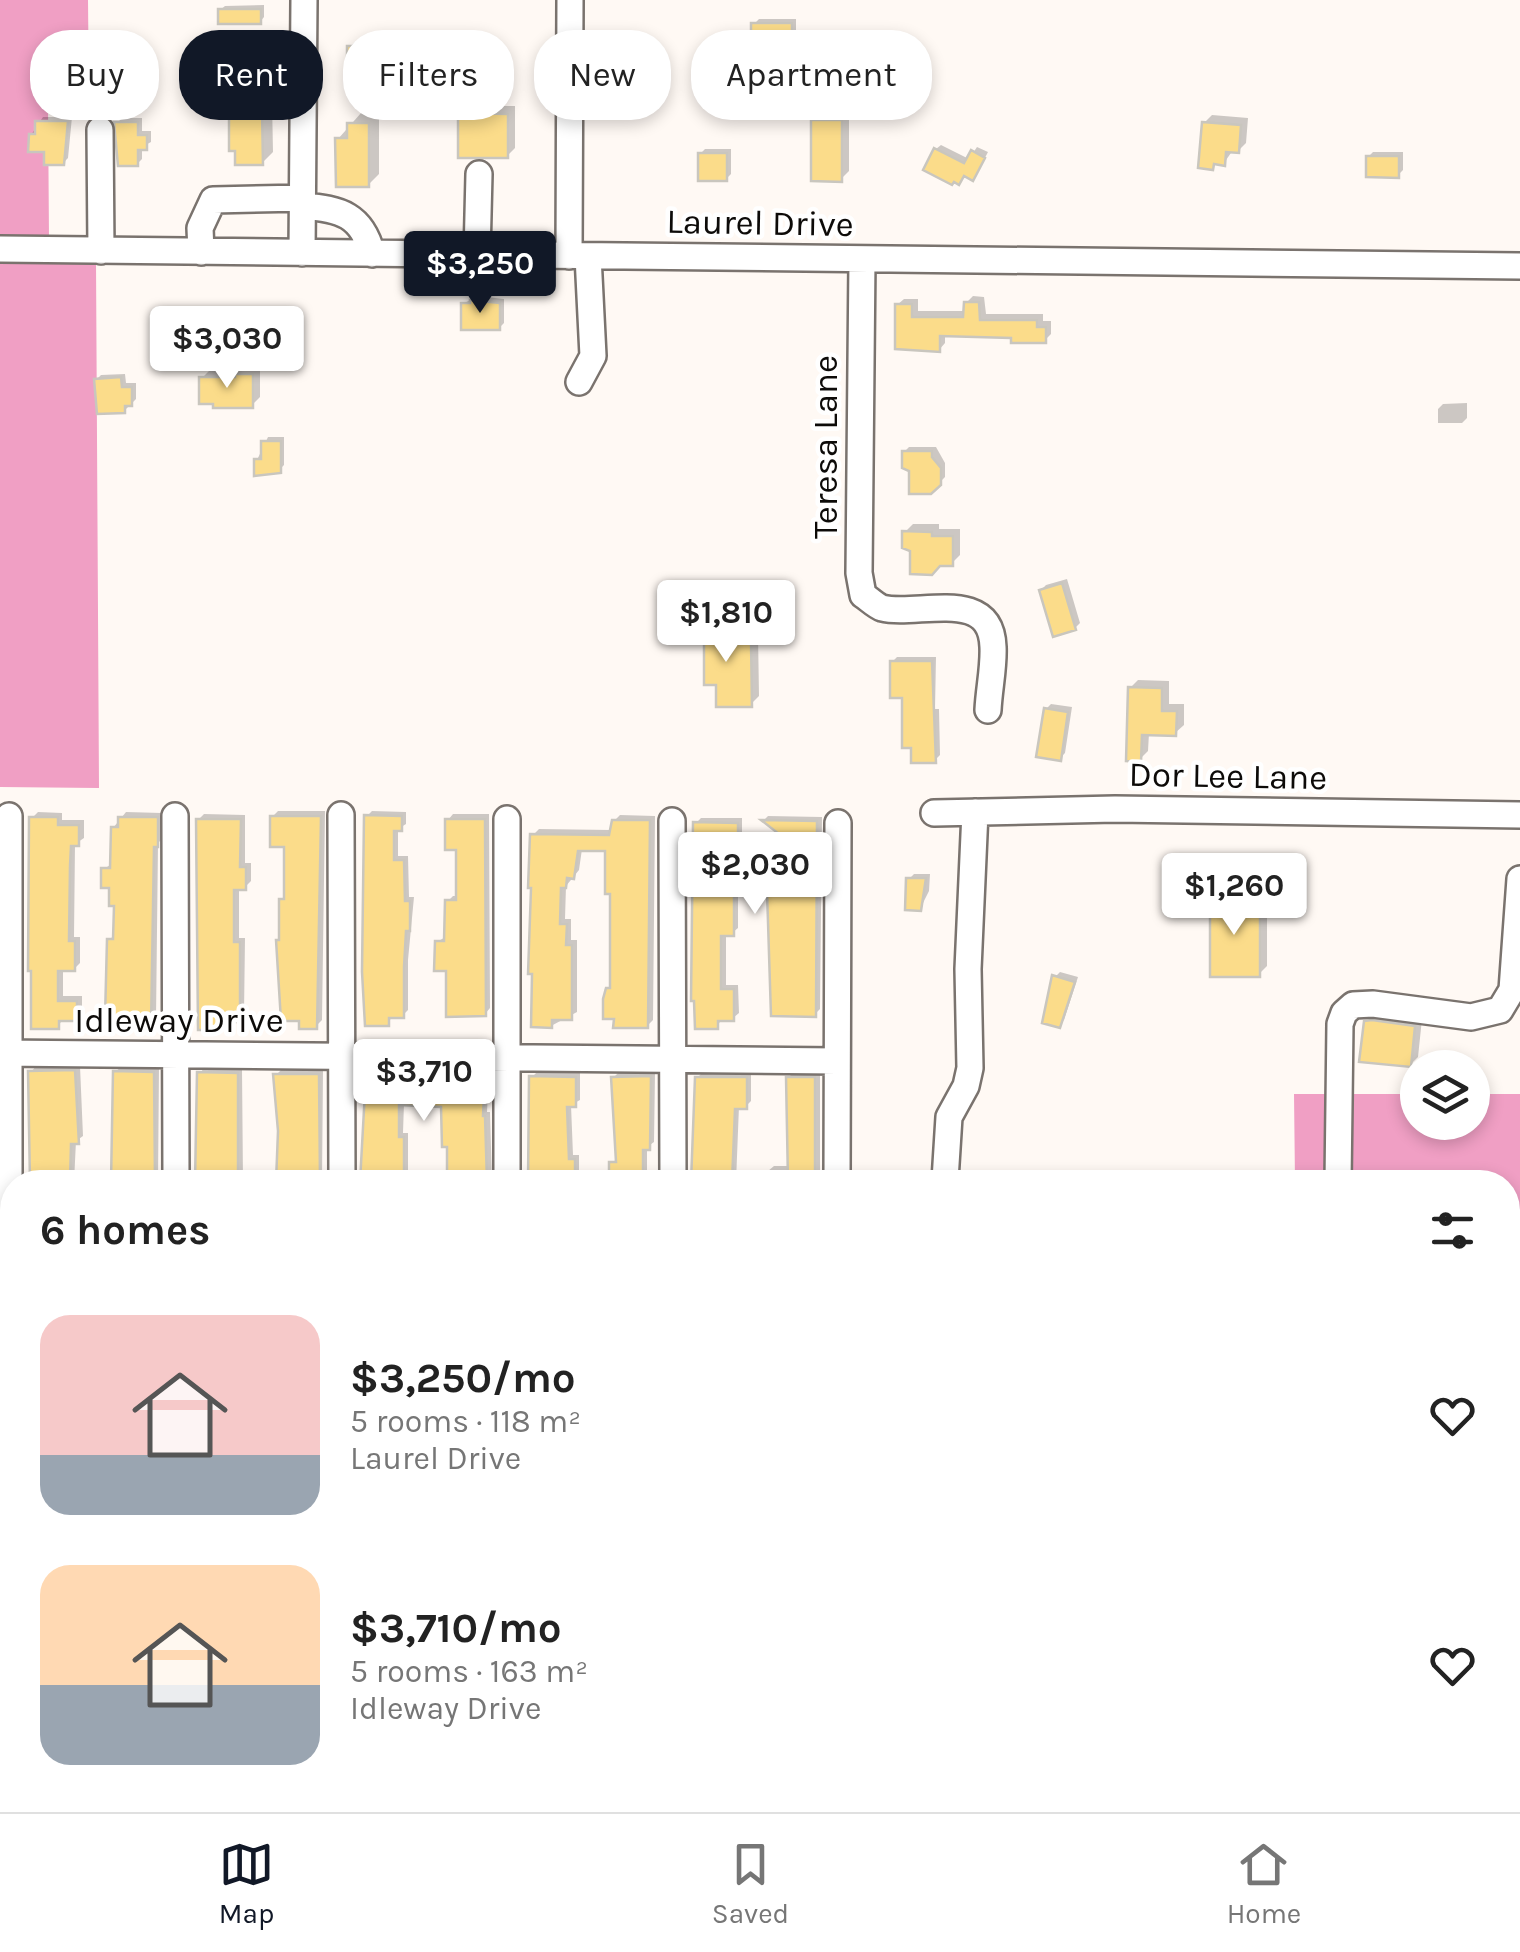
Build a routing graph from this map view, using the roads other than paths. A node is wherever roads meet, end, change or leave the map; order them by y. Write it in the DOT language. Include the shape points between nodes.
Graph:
graph roads {
  1 [pos="304,0"];
  2 [pos="570,0"];
  3 [pos="100,130"];
  4 [pos="480,174"];
  5 [pos="303,202"];
  6 [pos="0,250"];
  7 [pos="101,251"];
  8 [pos="201,252"];
  9 [pos="302,253"];
  10 [pos="372,254"];
  11 [pos="477,255"];
  12 [pos="579,256"];
  13 [pos="862,258"];
  14 [pos="1520,266"];
  15 [pos="579,382"];
  16 [pos="988,710"];
  17 [pos="975,812"];
  18 [pos="934,813"];
  19 [pos="341,815"];
  20 [pos="1520,815"];
  21 [pos="10,816"];
  22 [pos="176,816"];
  23 [pos="507,819"];
  24 [pos="672,821"];
  25 [pos="838,822"];
  26 [pos="1520,878"];
  27 [pos="5,1053"];
  28 [pos="176,1054"];
  29 [pos="342,1056"];
  30 [pos="507,1058"];
  31 [pos="673,1059"];
  32 [pos="837,1060"];
  33 [pos="5,1170"];
  34 [pos="176,1170"];
  35 [pos="342,1170"];
  36 [pos="507,1170"];
  37 [pos="672,1170"];
  38 [pos="838,1170"];
  39 [pos="946,1170"];
  40 [pos="1338,1170"];
  1 -- 5 [label="street"];
  2 -- 12 [label="street"];
  3 -- 7 [label="street"];
  4 -- 11 [label="street"];
  5 -- 8 [label="street" via="213,200 200,228"];
  5 -- 9 [label="street"];
  5 -- 10 [label="street" via="350,217 366,232"];
  6 -- 7 [label="street, Laurel Drive"];
  7 -- 8 [label="street, Laurel Drive"];
  8 -- 9 [label="street, Laurel Drive"];
  9 -- 10 [label="street, Laurel Drive"];
  10 -- 11 [label="street, Laurel Drive"];
  11 -- 12 [label="street, Laurel Drive"];
  12 -- 13 [label="street, Laurel Drive"];
  12 -- 15 [label="street" via="593,356"];
  13 -- 14 [label="street, Laurel Drive"];
  13 -- 16 [label="street, Teresa Lane" via="863,595 881,608 944,607 984,620 994,644"];
  17 -- 18 [label="street, Dor Lee Lane"];
  17 -- 20 [label="street, Dor Lee Lane"];
  17 -- 39 [label="street" via="970,1068 949,1118"];
  19 -- 29 [label="street"];
  21 -- 27 [label="street"];
  22 -- 28 [label="street"];
  23 -- 30 [label="street"];
  24 -- 31 [label="street"];
  25 -- 32 [label="street"];
  26 -- 40 [label="street" via="1512,990 1500,1010 1471,1017 1373,1004 1344,1013"];
  27 -- 28 [label="street, Idleway Drive"];
  27 -- 33 [label="street"];
  28 -- 29 [label="street, Idleway Drive"];
  28 -- 34 [label="street"];
  29 -- 30 [label="street, Idleway Drive"];
  29 -- 35 [label="street"];
  30 -- 31 [label="street, Idleway Drive"];
  30 -- 36 [label="street"];
  31 -- 32 [label="street, Idleway Drive"];
  31 -- 37 [label="street"];
  32 -- 38 [label="street"];
}
